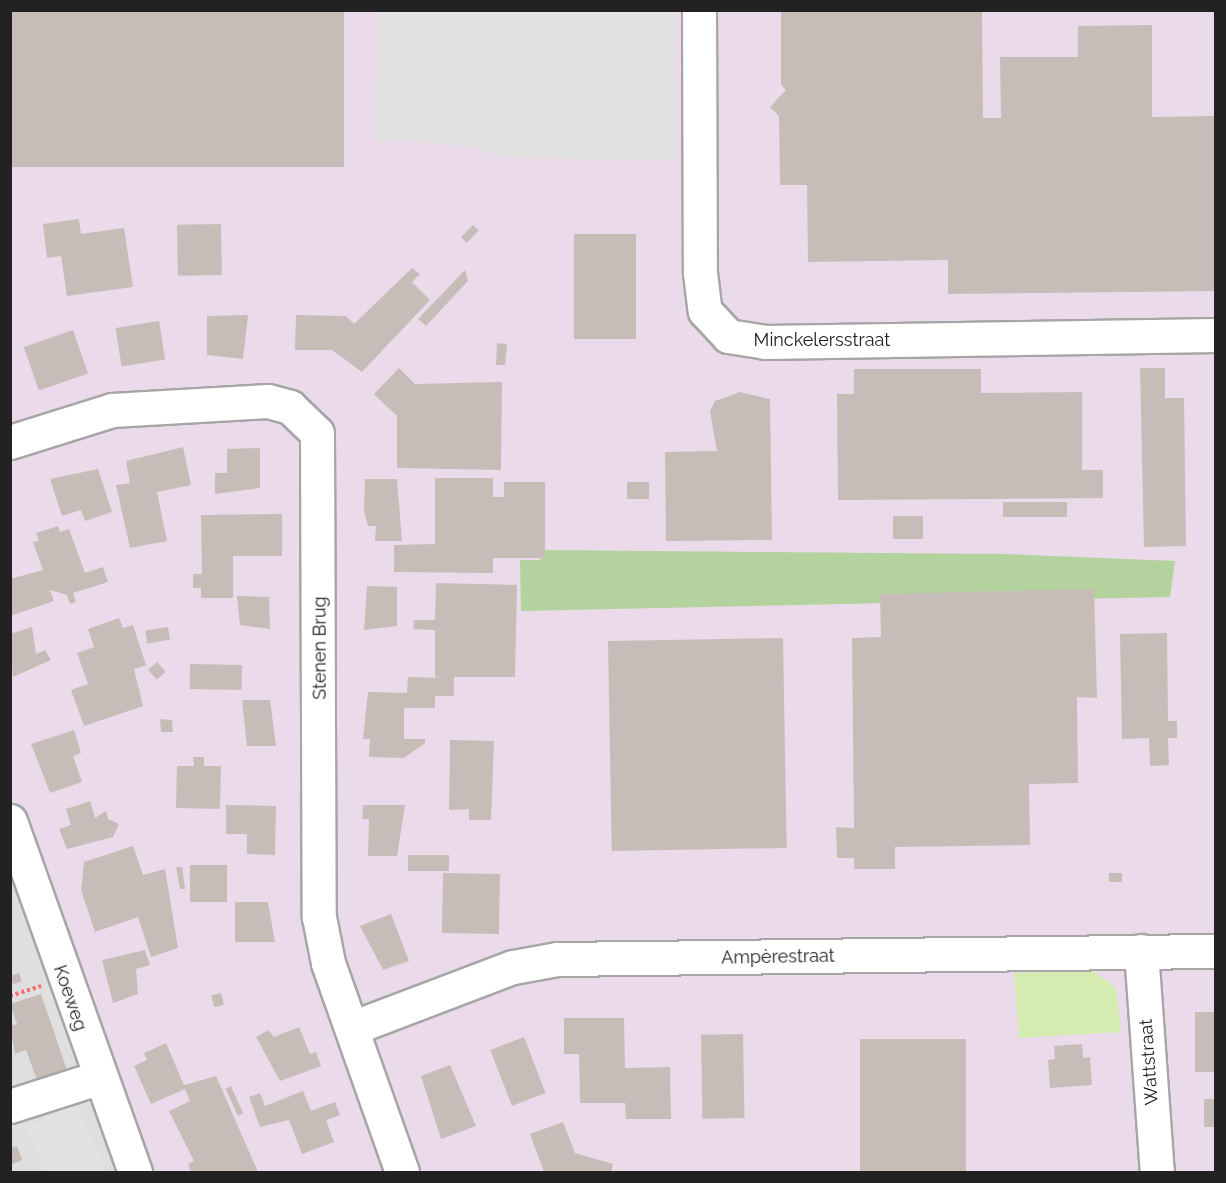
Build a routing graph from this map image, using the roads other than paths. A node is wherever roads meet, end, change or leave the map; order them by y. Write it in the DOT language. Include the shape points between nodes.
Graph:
graph roads {
  1 [pos="699,10"];
  2 [pos="1215,335"];
  3 [pos="10,442"];
  4 [pos="10,821"];
  5 [pos="1142,951"];
  6 [pos="1215,951"];
  7 [pos="352,1028"];
  8 [pos="97,1078"];
  9 [pos="10,1106"];
  10 [pos="135,1173"];
  11 [pos="402,1173"];
  12 [pos="1157,1173"];
  1 -- 2 [label="street, Minckelersstraat" via="700,273 705,312 729,336 765,342"];
  3 -- 7 [label="street, Stenen Brug" via="111,410 244,402 290,407 317,434 319,917 328,963"];
  4 -- 8 [label="street, Koeweg"];
  5 -- 6 [label="street, Ampèrestraat"];
  5 -- 7 [label="street, Ampèrestraat" via="557,959 513,967"];
  5 -- 12 [label="street, Wattstraat"];
  7 -- 11 [label="street, Stenen Brug"];
  8 -- 9 [label="street"];
  8 -- 10 [label="street, Koeweg"];
}
